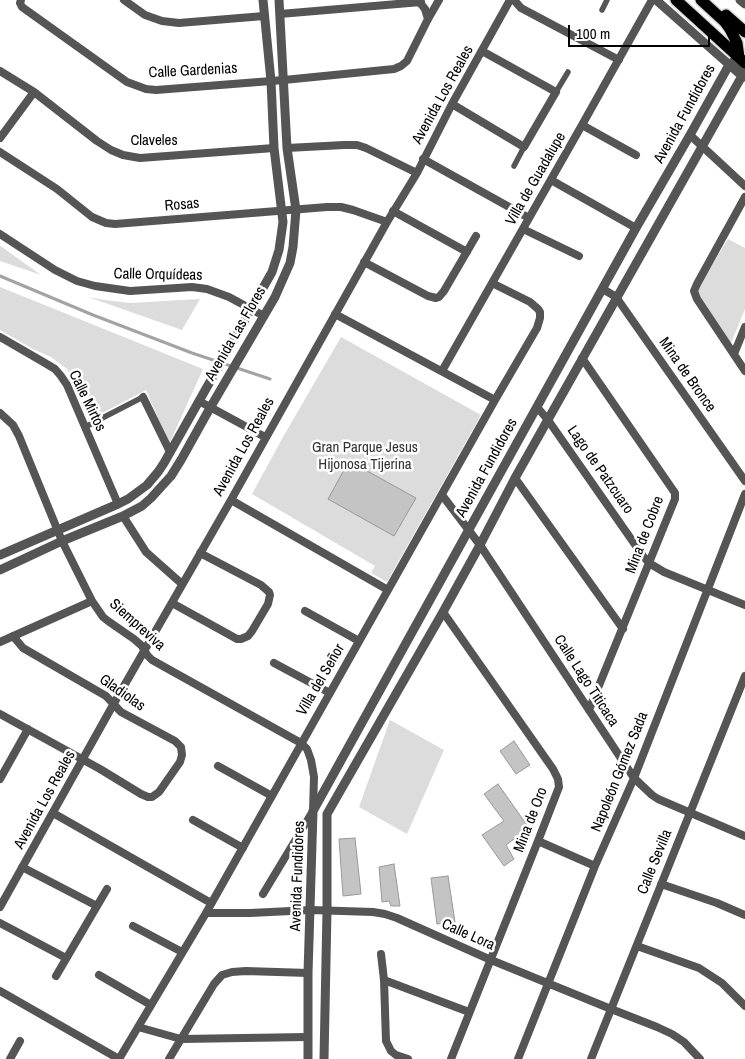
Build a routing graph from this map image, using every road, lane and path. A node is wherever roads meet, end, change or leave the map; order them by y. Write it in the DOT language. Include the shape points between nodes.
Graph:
graph roads {
  1 [pos="124,0"];
  2 [pos="263,0"];
  3 [pos="279,0"];
  4 [pos="440,0"];
  5 [pos="510,0"];
  6 [pos="514,0"];
  7 [pos="607,0"];
  8 [pos="654,0"];
  9 [pos="676,0"];
  10 [pos="701,0"];
  11 [pos="709,0"];
  12 [pos="740,0"];
  13 [pos="18,1"];
  14 [pos="420,1"];
  15 [pos="745,4"];
  16 [pos="602,10"];
  17 [pos="280,14"];
  18 [pos="264,16"];
  19 [pos="428,18"];
  20 [pos="745,32"];
  21 [pos="482,51"];
  22 [pos="743,59"];
  23 [pos="619,60"];
  24 [pos="729,64"];
  25 [pos="0,71"];
  26 [pos="568,72"];
  27 [pos="743,76"];
  28 [pos="284,80"];
  29 [pos="271,81"];
  30 [pos="34,92"];
  31 [pos="556,92"];
  32 [pos="452,104"];
  33 [pos="582,125"];
  34 [pos="690,135"];
  35 [pos="0,138"];
  36 [pos="702,146"];
  37 [pos="524,147"];
  38 [pos="274,148"];
  39 [pos="287,148"];
  40 [pos="0,152"];
  41 [pos="636,155"];
  42 [pos="423,159"];
  43 [pos="514,166"];
  44 [pos="417,173"];
  45 [pos="551,180"];
  46 [pos="745,186"];
  47 [pos="745,197"];
  48 [pos="282,210"];
  49 [pos="296,210"];
  50 [pos="393,212"];
  51 [pos="529,218"];
  52 [pos="386,222"];
  53 [pos="636,228"];
  54 [pos="523,229"];
  55 [pos="0,234"];
  56 [pos="476,236"];
  57 [pos="467,252"];
  58 [pos="578,256"];
  59 [pos="364,262"];
  60 [pos="492,283"];
  61 [pos="603,289"];
  62 [pos="616,297"];
  63 [pos="251,309"];
  64 [pos="335,314"];
  65 [pos="264,316"];
  66 [pos="745,327"];
  67 [pos="0,337"];
  68 [pos="734,354"];
  69 [pos="582,358"];
  70 [pos="442,371"];
  71 [pos="745,371"];
  72 [pos="143,397"];
  73 [pos="495,400"];
  74 [pos="199,401"];
  75 [pos="537,407"];
  76 [pos="210,408"];
  77 [pos="0,413"];
  78 [pos="548,420"];
  79 [pos="85,427"];
  80 [pos="265,437"];
  81 [pos="170,452"];
  82 [pos="515,478"];
  83 [pos="745,481"];
  84 [pos="745,494"];
  85 [pos="442,495"];
  86 [pos="231,500"];
  87 [pos="118,504"];
  88 [pos="123,516"];
  89 [pos="58,530"];
  90 [pos="468,530"];
  91 [pos="62,541"];
  92 [pos="480,545"];
  93 [pos="200,553"];
  94 [pos="0,555"];
  95 [pos="650,562"];
  96 [pos="0,570"];
  97 [pos="182,584"];
  98 [pos="388,590"];
  99 [pos="707,590"];
  100 [pos="92,601"];
  101 [pos="172,603"];
  102 [pos="745,605"];
  103 [pos="304,610"];
  104 [pos="443,612"];
  105 [pos="623,628"];
  106 [pos="13,636"];
  107 [pos="359,641"];
  108 [pos="0,642"];
  109 [pos="144,651"];
  110 [pos="274,663"];
  111 [pos="745,676"];
  112 [pos="330,693"];
  113 [pos="114,705"];
  114 [pos="589,710"];
  115 [pos="0,714"];
  116 [pos="28,729"];
  117 [pos="302,743"];
  118 [pos="83,760"];
  119 [pos="218,766"];
  120 [pos="634,778"];
  121 [pos="0,779"];
  122 [pos="272,796"];
  123 [pos="313,811"];
  124 [pos="690,812"];
  125 [pos="53,813"];
  126 [pos="327,814"];
  127 [pos="193,820"];
  128 [pos="745,836"];
  129 [pos="538,842"];
  130 [pos="243,848"];
  131 [pos="595,866"];
  132 [pos="22,867"];
  133 [pos="661,884"];
  134 [pos="107,889"];
  135 [pos="263,894"];
  136 [pos="211,903"];
  137 [pos="97,906"];
  138 [pos="0,907"];
  139 [pos="311,910"];
  140 [pos="327,911"];
  141 [pos="206,913"];
  142 [pos="745,915"];
  143 [pos="0,923"];
  144 [pos="133,926"];
  145 [pos="636,946"];
  146 [pos="182,952"];
  147 [pos="381,954"];
  148 [pos="66,958"];
  149 [pos="491,960"];
  150 [pos="308,973"];
  151 [pos="100,975"];
  152 [pos="56,976"];
  153 [pos="384,980"];
  154 [pos="548,984"];
  155 [pos="0,991"];
  156 [pos="151,1005"];
  157 [pos="745,1006"];
  158 [pos="611,1009"];
  159 [pos="469,1012"];
  160 [pos="138,1027"];
  161 [pos="307,1037"];
  162 [pos="181,1039"];
  163 [pos="20,1041"];
  164 [pos="10,1059"];
  165 [pos="119,1059"];
  166 [pos="169,1059"];
  167 [pos="308,1059"];
  168 [pos="324,1059"];
  169 [pos="408,1059"];
  170 [pos="451,1059"];
  171 [pos="518,1059"];
  172 [pos="591,1059"];
  173 [pos="700,1059"];
  1 -- 18 [label="street" via="145,14 179,23"];
  2 -- 18 [label="street, Avenida Las Flores"];
  3 -- 17 [label="street, Avenida Las Flores"];
  4 -- 19 [label="street"];
  5 -- 21 [label="street, Avenida Los Reales"];
  6 -- 23 [label="street" via="522,8"];
  7 -- 16 [label="street"];
  8 -- 23 [label="street, Villa de Guadalupe"];
  8 -- 24 [label="street"];
  9 -- 22 [label="main road"];
  10 -- 22 [label="main road" via="730,29"];
  11 -- 20 [label="main road"];
  12 -- 15 [label="street"];
  13 -- 29 [label="street, Calle Gardenias" via="22,7 136,86 156,90"];
  14 -- 17 [label="street"];
  14 -- 19 [label="street"];
  17 -- 28 [label="street, Avenida Las Flores"];
  18 -- 29 [label="street, Avenida Las Flores"];
  19 -- 28 [label="street, Calle Gardenias" via="401,66"];
  21 -- 31 [label="street"];
  21 -- 32 [label="street, Avenida Los Reales"];
  22 -- 24 [label="street, Avenida Fundidores"];
  22 -- 27 [label="street, Avenida Fundidores"];
  23 -- 33 [label="street, Villa de Guadalupe"];
  24 -- 27 [label="street"];
  24 -- 34 [label="street, Avenida Fundidores"];
  25 -- 30 [label="street, Claveles"];
  26 -- 31 [label="street"];
  27 -- 36 [label="street, Avenida Fundidores"];
  28 -- 29 [label="street, Calle Gardenias"];
  28 -- 39 [label="street, Avenida Las Flores"];
  29 -- 38 [label="street, Avenida Las Flores"];
  30 -- 35 [label="street"];
  30 -- 38 [label="street, Claveles" via="97,141 123,155 140,158"];
  31 -- 37 [label="street"];
  32 -- 37 [label="street"];
  32 -- 42 [label="street, Avenida Los Reales"];
  33 -- 41 [label="street"];
  33 -- 45 [label="street, Villa de Guadalupe"];
  34 -- 36 [label="street"];
  34 -- 53 [label="street, Avenida Fundidores"];
  36 -- 46 [label="street"];
  36 -- 62 [label="street, Avenida Fundidores"];
  37 -- 43 [label="street"];
  38 -- 48 [label="street, Avenida Las Flores"];
  39 -- 44 [label="street" via="357,145"];
  39 -- 49 [label="street, Avenida Las Flores"];
  40 -- 48 [label="street, Rosas" via="57,189 92,217 106,223"];
  42 -- 44 [label="street, Avenida Los Reales"];
  42 -- 51 [label="street"];
  44 -- 50 [label="street, Avenida Los Reales"];
  45 -- 51 [label="street, Villa de Guadalupe"];
  45 -- 53 [label="street"];
  47 -- 68 [label="street" via="694,291"];
  48 -- 49 [label="street, Rosas"];
  48 -- 63 [label="street, Avenida Las Flores" via="282,233 276,261"];
  49 -- 52 [label="street, Rosas" via="341,207"];
  49 -- 65 [label="street, Avenida Las Flores" via="290,263"];
  50 -- 52 [label="street, Avenida Los Reales"];
  50 -- 57 [label="street"];
  51 -- 54 [label="street, Villa de Guadalupe"];
  52 -- 59 [label="street, Avenida Los Reales"];
  53 -- 61 [label="street, Avenida Fundidores"];
  54 -- 58 [label="street"];
  54 -- 60 [label="street, Villa de Guadalupe"];
  55 -- 63 [label="street, Calle Orquídeas" via="78,281 130,291 207,289"];
  56 -- 57 [label="street"];
  57 -- 59 [label="street" via="444,291 434,298"];
  59 -- 64 [label="street, Avenida Los Reales"];
  60 -- 70 [label="street, Villa de Guadalupe"];
  60 -- 73 [label="street, Villa del Señor" via="530,302 540,312 537,328"];
  61 -- 62 [label="street, Mina de Bronce"];
  61 -- 75 [label="street, Avenida Fundidores"];
  62 -- 69 [label="street, Avenida Fundidores"];
  62 -- 83 [label="street, Mina de Bronce"];
  63 -- 65 [label="street, Calle Orquídeas"];
  63 -- 74 [label="street, Avenida Las Flores"];
  64 -- 70 [label="street"];
  64 -- 80 [label="street, Avenida Los Reales"];
  65 -- 76 [label="street, Avenida Las Flores"];
  66 -- 68 [label="street"];
  67 -- 79 [label="street, Calle Mirtos" via="55,369 67,384"];
  68 -- 71 [label="street"];
  69 -- 78 [label="street, Avenida Fundidores"];
  69 -- 95 [label="street, Mina de Cobre" via="675,493"];
  70 -- 73 [label="street"];
  72 -- 79 [label="street"];
  72 -- 81 [label="street"];
  73 -- 85 [label="street, Villa del Señor"];
  74 -- 76 [label="street"];
  74 -- 81 [label="street, Avenida Las Flores"];
  75 -- 78 [label="street, Lago de Patzcuaro"];
  75 -- 90 [label="street, Avenida Fundidores"];
  76 -- 80 [label="street"];
  76 -- 88 [label="street, Avenida Las Flores" via="171,476 147,502"];
  77 -- 89 [label="street, Siempreviva" via="19,436"];
  78 -- 82 [label="street, Avenida Fundidores"];
  78 -- 95 [label="street, Lago de Patzcuaro"];
  79 -- 87 [label="street, Calle Mirtos"];
  80 -- 86 [label="street, Avenida Los Reales"];
  81 -- 87 [label="street, Avenida Las Flores" via="146,486"];
  82 -- 92 [label="street, Avenida Fundidores"];
  82 -- 105 [label="street"];
  84 -- 99 [label="street, Napoleón Gómez Sada"];
  85 -- 90 [label="street, Calle Lago Titicaca"];
  85 -- 98 [label="street, Villa del Señor"];
  86 -- 93 [label="street, Avenida Los Reales"];
  86 -- 98 [label="street"];
  87 -- 89 [label="street, Avenida Las Flores"];
  88 -- 91 [label="street, Avenida Las Flores"];
  88 -- 97 [label="street" via="146,552"];
  89 -- 91 [label="street, Siempreviva"];
  89 -- 94 [label="street, Avenida Las Flores"];
  90 -- 92 [label="street, Calle Lago Titicaca"];
  90 -- 123 [label="street, Avenida Fundidores"];
  91 -- 96 [label="street, Avenida Las Flores"];
  91 -- 100 [label="street, Siempreviva"];
  92 -- 104 [label="street, Avenida Fundidores"];
  92 -- 114 [label="street, Calle Lago Titicaca"];
  93 -- 97 [label="street, Avenida Los Reales"];
  93 -- 101 [label="street" via="261,585 269,592 268,604 252,631 245,638 237,639"];
  95 -- 99 [label="street, Lago de Patzcuaro" via="664,572"];
  95 -- 105 [label="street, Mina de Cobre"];
  97 -- 101 [label="street, Avenida Los Reales"];
  98 -- 107 [label="street, Villa del Señor"];
  99 -- 102 [label="street, Lago de Patzcuaro"];
  99 -- 120 [label="street, Napoleón Gómez Sada"];
  100 -- 106 [label="street"];
  100 -- 109 [label="street, Siempreviva" via="103,617 134,639"];
  101 -- 109 [label="street, Avenida Los Reales"];
  103 -- 107 [label="street"];
  104 -- 126 [label="street, Avenida Fundidores"];
  104 -- 129 [label="street, Mina de Oro" via="558,778 559,787"];
  105 -- 114 [label="street, Mina de Cobre"];
  106 -- 108 [label="street"];
  106 -- 113 [label="street, Gladiolas" via="23,648 99,692"];
  107 -- 112 [label="street, Villa del Señor"];
  109 -- 113 [label="street, Avenida Los Reales"];
  109 -- 117 [label="street, Siempreviva" via="152,660"];
  110 -- 112 [label="street"];
  111 -- 124 [label="street, Calle Sevilla"];
  112 -- 117 [label="street, Villa del Señor"];
  113 -- 118 [label="street, Avenida Los Reales"];
  113 -- 118 [label="street, Gladiolas" via="126,715 175,741 182,750 180,762 159,792 148,797"];
  114 -- 120 [label="street, Calle Lago Titicaca"];
  115 -- 116 [label="street"];
  116 -- 118 [label="street"];
  116 -- 121 [label="street"];
  117 -- 122 [label="street, Villa del Señor"];
  117 -- 123 [label="street" via="313,767"];
  118 -- 125 [label="street, Avenida Los Reales"];
  119 -- 122 [label="street"];
  120 -- 124 [label="street, Calle Lago Titicaca" via="658,799"];
  120 -- 131 [label="street, Napoleón Gómez Sada"];
  122 -- 130 [label="street, Villa del Señor"];
  123 -- 126 [label="street"];
  123 -- 135 [label="street"];
  123 -- 139 [label="street, Avenida Fundidores"];
  124 -- 128 [label="street, Calle Lago Titicaca"];
  124 -- 133 [label="street, Calle Sevilla"];
  125 -- 132 [label="street, Avenida Los Reales"];
  125 -- 136 [label="street"];
  126 -- 140 [label="street, Avenida Fundidores"];
  127 -- 130 [label="street"];
  129 -- 131 [label="street"];
  129 -- 149 [label="street, Mina de Oro"];
  130 -- 136 [label="street, Villa del Señor"];
  131 -- 154 [label="street, Napoleón Gómez Sada"];
  132 -- 137 [label="street"];
  132 -- 138 [label="street, Avenida Los Reales"];
  133 -- 142 [label="street"];
  133 -- 145 [label="street, Calle Sevilla"];
  134 -- 137 [label="street"];
  136 -- 141 [label="street, Villa del Señor"];
  137 -- 148 [label="street"];
  139 -- 140 [label="street, Calle Lora"];
  139 -- 141 [label="street, Calle Lora"];
  139 -- 150 [label="street, Avenida Fundidores"];
  140 -- 149 [label="street, Calle Lora" via="385,914"];
  140 -- 168 [label="street, Avenida Fundidores"];
  141 -- 146 [label="street, Villa del Señor"];
  143 -- 148 [label="street"];
  144 -- 146 [label="street"];
  145 -- 157 [label="street" via="699,968 722,982"];
  145 -- 158 [label="street, Calle Sevilla"];
  146 -- 156 [label="street, Villa del Señor"];
  147 -- 153 [label="street"];
  148 -- 152 [label="street"];
  149 -- 154 [label="street, Calle Lora"];
  149 -- 159 [label="street, Mina de Oro"];
  150 -- 161 [label="street, Avenida Fundidores"];
  150 -- 162 [label="street" via="246,971 222,975"];
  151 -- 156 [label="street"];
  153 -- 159 [label="street"];
  153 -- 169 [label="street" via="386,1045"];
  154 -- 158 [label="street, Calle Lora"];
  154 -- 171 [label="street, Napoleón Gómez Sada"];
  155 -- 165 [label="street"];
  156 -- 160 [label="street, Villa del Señor"];
  158 -- 172 [label="street, Calle Sevilla"];
  158 -- 173 [label="street, Calle Lora" via="672,1034"];
  159 -- 170 [label="street, Mina de Oro"];
  160 -- 162 [label="street"];
  160 -- 165 [label="street, Villa del Señor"];
  161 -- 162 [label="street"];
  161 -- 167 [label="street, Avenida Fundidores"];
  162 -- 166 [label="street"];
  163 -- 164 [label="street"];
}
